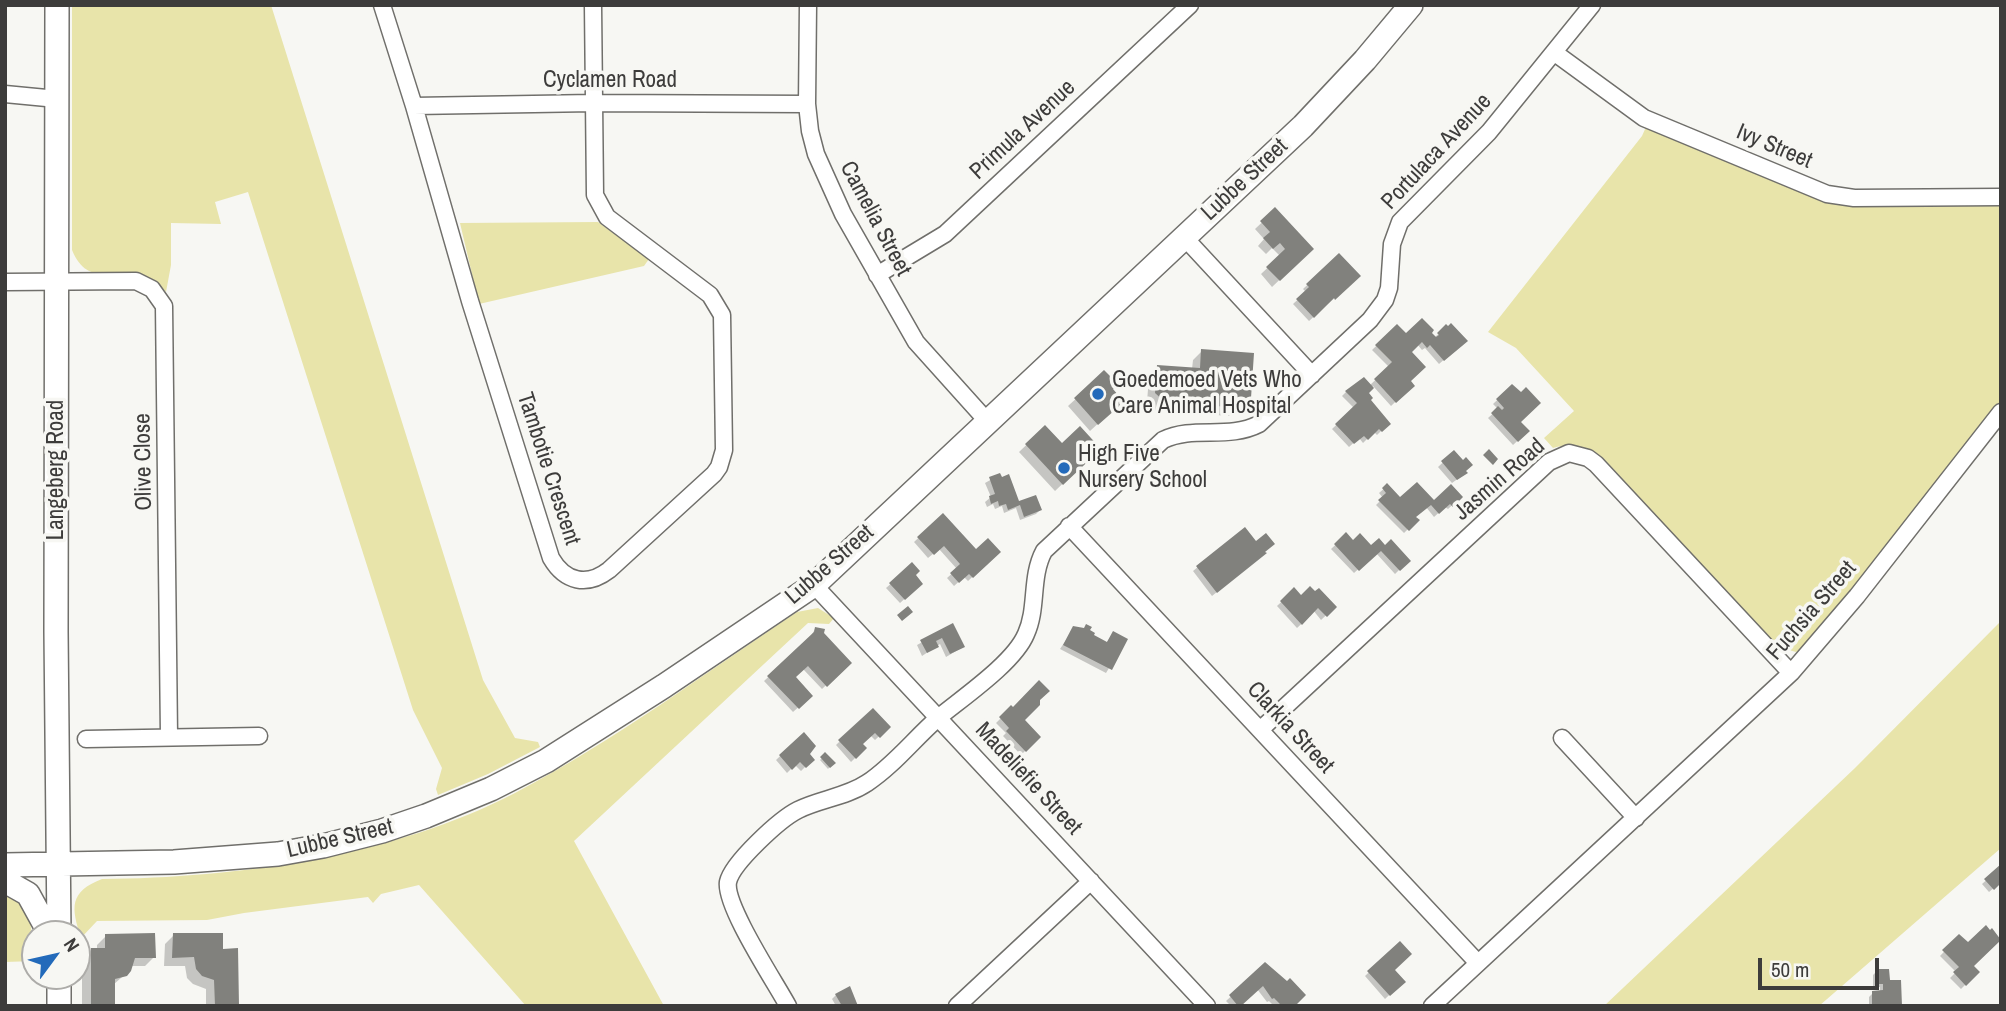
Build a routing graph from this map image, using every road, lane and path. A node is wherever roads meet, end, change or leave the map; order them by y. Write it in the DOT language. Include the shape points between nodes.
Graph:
graph roads {
  1 [pos="57,5"];
  2 [pos="382,5"];
  3 [pos="593,5"];
  4 [pos="808,5"];
  5 [pos="1190,5"];
  6 [pos="1410,5"];
  7 [pos="1592,5"];
  8 [pos="1555,53"];
  9 [pos="5,94"];
  10 [pos="57,99"];
  11 [pos="593,103"];
  12 [pos="807,104"];
  13 [pos="414,106"];
  14 [pos="2001,197"];
  15 [pos="1184,237"];
  16 [pos="877,275"];
  17 [pos="57,281"];
  18 [pos="5,282"];
  19 [pos="1312,375"];
  20 [pos="2001,412"];
  21 [pos="987,421"];
  22 [pos="1069,526"];
  23 [pos="814,584"];
  24 [pos="1791,673"];
  25 [pos="940,717"];
  26 [pos="1260,730"];
  27 [pos="169,736"];
  28 [pos="259,736"];
  29 [pos="1562,738"];
  30 [pos="86,739"];
  31 [pos="1636,818"];
  32 [pos="59,864"];
  33 [pos="5,865"];
  34 [pos="5,881"];
  35 [pos="1091,881"];
  36 [pos="42,920"];
  37 [pos="59,920"];
  38 [pos="1477,962"];
  39 [pos="788,1006"];
  40 [pos="957,1006"];
  41 [pos="1207,1006"];
  42 [pos="1432,1006"];
  1 -- 10 [label="main road, Langeberg Road"];
  2 -- 13 [label="street, Tambotie Crescent"];
  3 -- 11 [label="street, Tambotie Crescent"];
  4 -- 12 [label="street, Camelia Street"];
  5 -- 16 [label="street, Primula Avenue" via="945,233"];
  6 -- 15 [label="main road, Lubbe Street" via="1327,103"];
  7 -- 8 [label="street, Portulaca Avenue"];
  8 -- 14 [label="street, Ivy Street" via="1644,118 1827,194 1854,198"];
  8 -- 19 [label="street, Portulaca Avenue" via="1489,132 1400,222 1392,244 1385,300"];
  9 -- 10 [label="street"];
  10 -- 17 [label="main road, Langeberg Road"];
  11 -- 12 [label="street, Cyclamen Road"];
  11 -- 13 [label="street, Cyclamen Road"];
  11 -- 13 [label="street, Tambotie Crescent" via="593,188 601,210 710,295 720,309 724,450 714,474 609,570 585,581 568,577 551,558"];
  12 -- 16 [label="street, Camelia Street" via="816,153"];
  15 -- 19 [label="street"];
  15 -- 21 [label="main road, Lubbe Street"];
  16 -- 21 [label="street, Camelia Street" via="916,342"];
  17 -- 18 [label="street, Olive Close"];
  17 -- 27 [label="street, Olive Close" via="136,281 152,289 164,306"];
  17 -- 32 [label="main road, Langeberg Road"];
  19 -- 22 [label="street, Portulaca Avenue" via="1250,429 1186,433 1163,440"];
  20 -- 24 [label="street, Fuchsia Street"];
  21 -- 23 [label="main road, Lubbe Street"];
  22 -- 25 [label="street, Portulaca Avenue" via="1039,560 1023,641"];
  22 -- 26 [label="street, Clarkia Street"];
  23 -- 25 [label="street, Madeliefie Street"];
  23 -- 32 [label="main road, Lubbe Street" via="546,761 426,816 382,831 278,854"];
  24 -- 26 [label="street, Jasmin Road" via="1597,464 1569,453 1549,462"];
  24 -- 31 [label="street, Fuchsia Street"];
  25 -- 35 [label="street, Madeliefie Street"];
  25 -- 39 [label="street, Portulaca Avenue" via="866,784 797,811 733,869 730,899"];
  26 -- 38 [label="street, Clarkia Street"];
  27 -- 28 [label="street"];
  27 -- 30 [label="street"];
  29 -- 31 [label="street"];
  31 -- 38 [label="street, Fuchsia Street"];
  32 -- 33 [label="main road, Lubbe Street"];
  32 -- 37 [label="main road, Langeberg Road"];
  34 -- 36 [label="main road" via="28,894"];
  35 -- 40 [label="street"];
  35 -- 41 [label="street, Madeliefie Street"];
  38 -- 42 [label="street, Fuchsia Street"];
}
